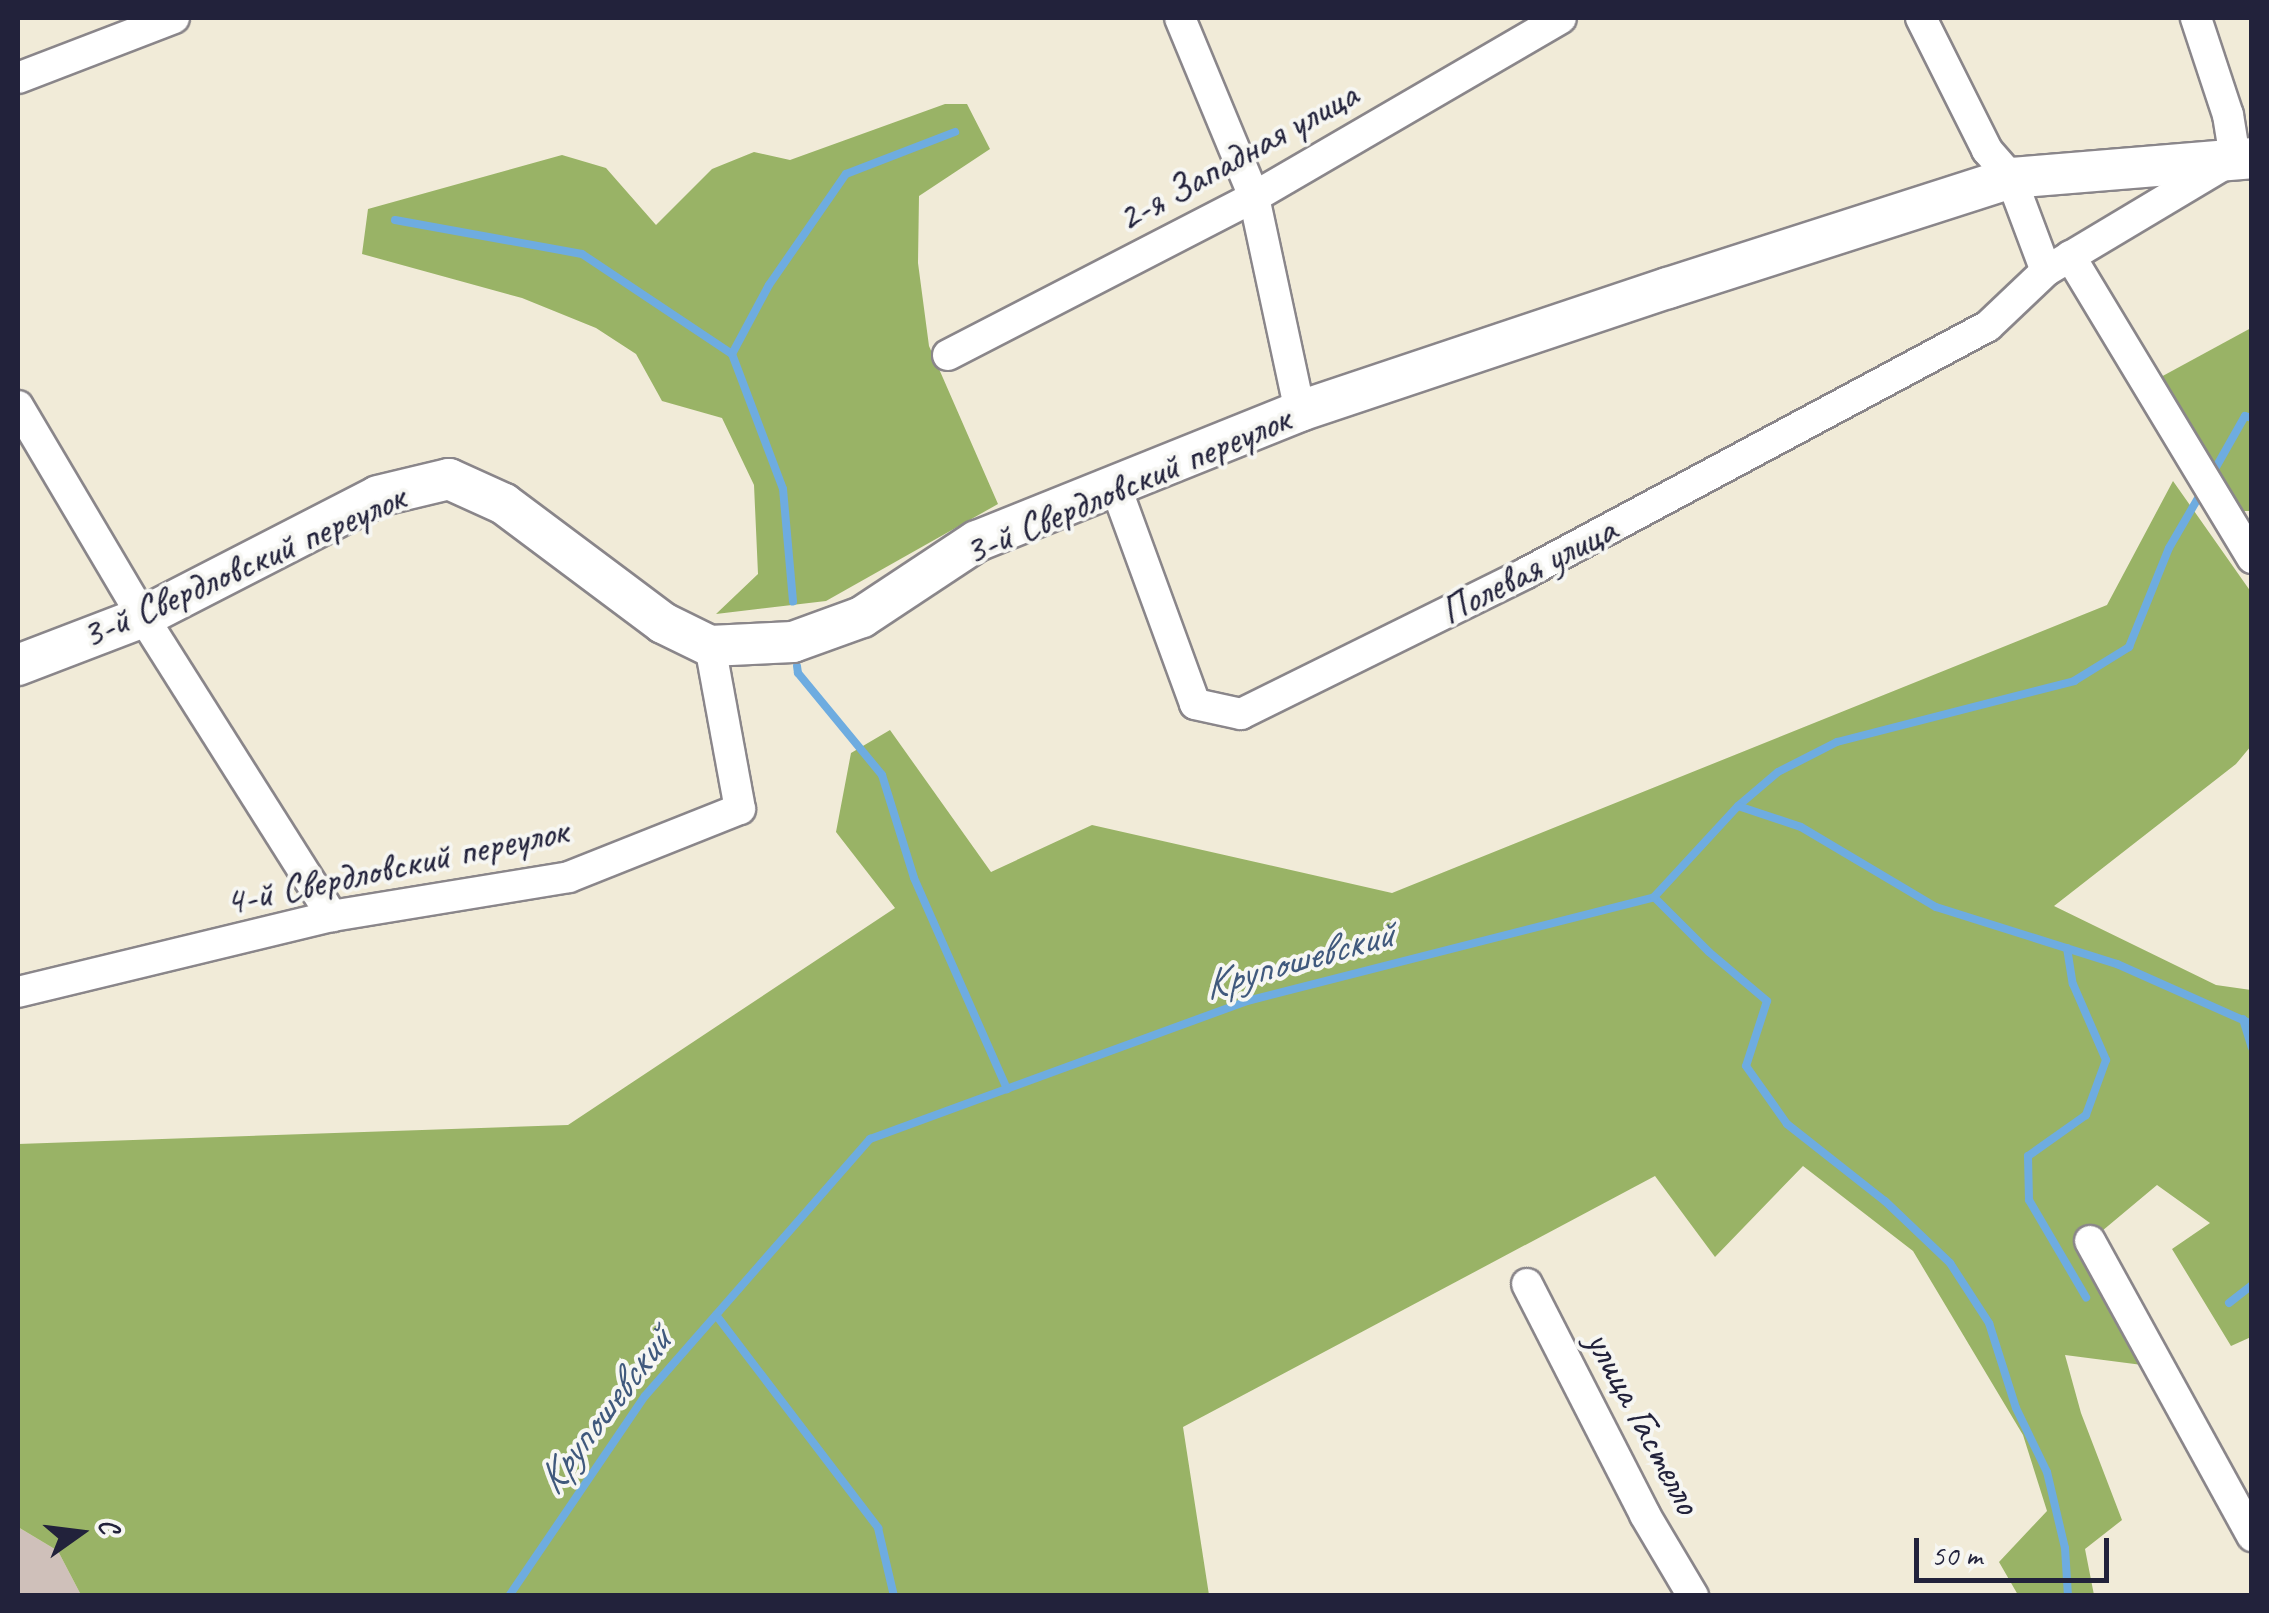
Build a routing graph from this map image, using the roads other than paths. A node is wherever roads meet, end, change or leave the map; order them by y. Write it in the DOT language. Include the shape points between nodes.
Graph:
graph roads {
  1 [pos="174,18"];
  2 [pos="1180,18"];
  3 [pos="1561,18"];
  4 [pos="1922,18"];
  5 [pos="2196,18"];
  6 [pos="18,78"];
  7 [pos="2243,158"];
  8 [pos="2011,178"];
  9 [pos="1254,196"];
  10 [pos="2058,264"];
  11 [pos="948,355"];
  12 [pos="18,406"];
  13 [pos="1300,411"];
  14 [pos="1115,486"];
  15 [pos="2252,558"];
  16 [pos="143,617"];
  17 [pos="710,646"];
  18 [pos="18,665"];
  19 [pos="332,916"];
  20 [pos="18,992"];
  21 [pos="2090,1241"];
  22 [pos="1527,1284"];
  23 [pos="2252,1536"];
  24 [pos="1693,1596"];
  1 -- 6 [label="street"];
  2 -- 9 [label="street"];
  3 -- 9 [label="street, 2-я Западная улица"];
  4 -- 8 [label="street" via="1986,150"];
  5 -- 7 [label="street"];
  7 -- 8 [label="main road"];
  7 -- 10 [label="street"];
  8 -- 10 [label="street"];
  8 -- 13 [label="main road, 3-й Свердловский переулок"];
  9 -- 11 [label="street, 2-я Западная улица"];
  9 -- 13 [label="street"];
  10 -- 14 [label="street, Полевая улица" via="1988,326 1526,573 1240,714 1195,704"];
  10 -- 15 [label="street"];
  12 -- 16 [label="street"];
  13 -- 14 [label="main road, 3-й Свердловский переулок"];
  14 -- 17 [label="main road, 3-й Свердловский переулок" via="977,541 862,616 793,642"];
  16 -- 17 [label="main road, 3-й Свердловский переулок" via="378,496 449,479 504,504 663,623"];
  16 -- 18 [label="main road, 3-й Свердловский переулок"];
  16 -- 19 [label="street"];
  17 -- 19 [label="street, 4-й Свердловский переулок" via="740,809 568,877"];
  19 -- 20 [label="street, 4-й Свердловский переулок"];
  21 -- 23 [label="street"];
  22 -- 24 [label="street, улица Гастелло"];
}
